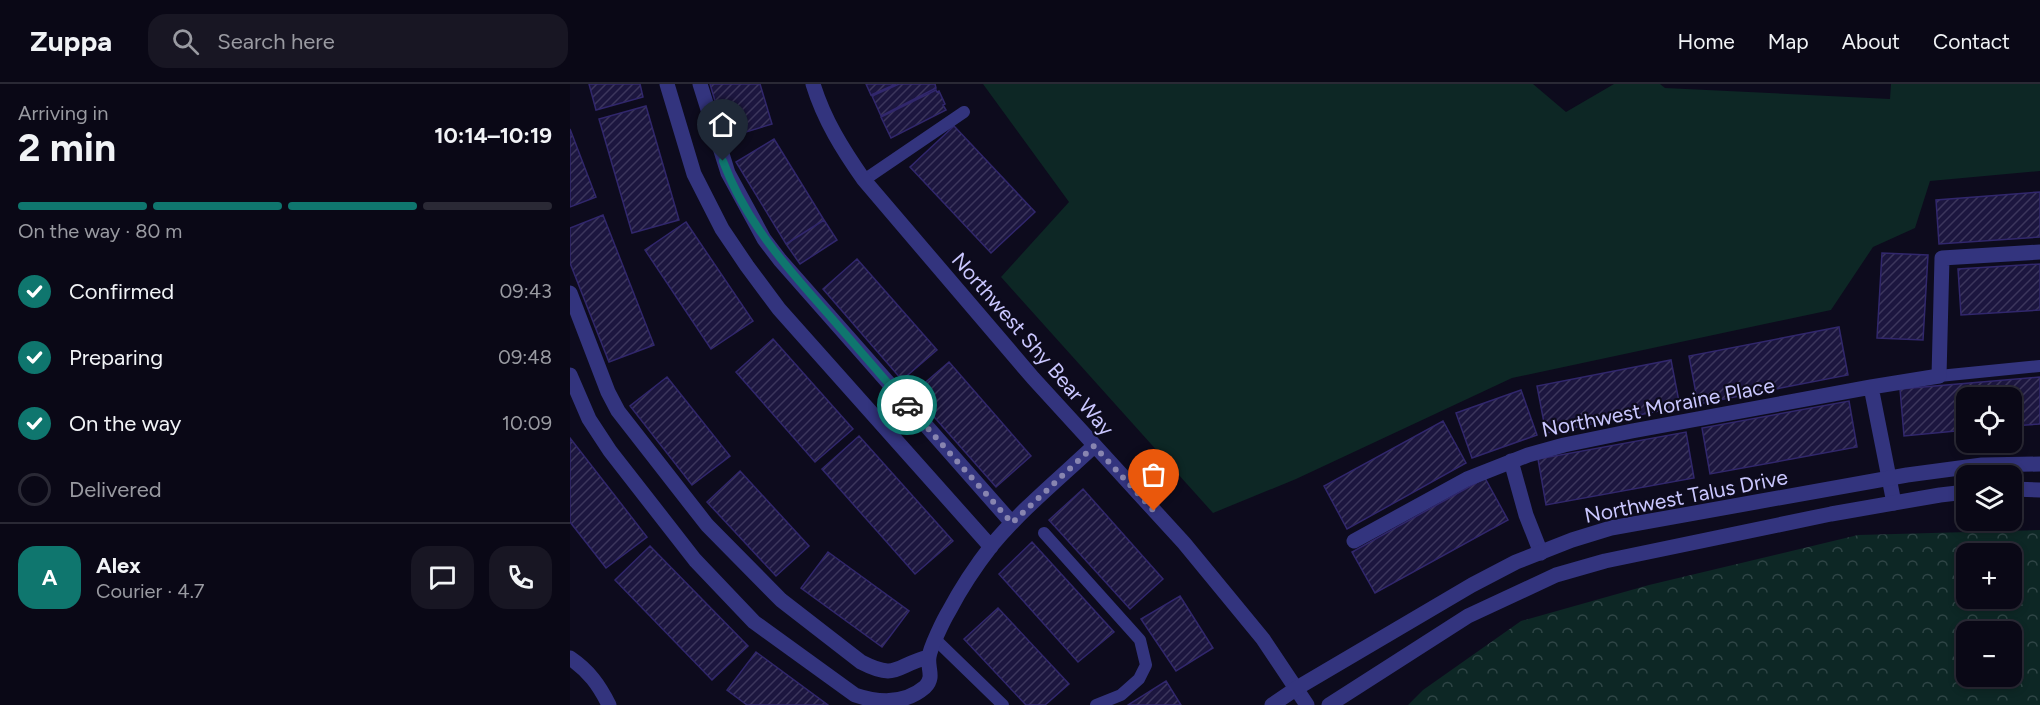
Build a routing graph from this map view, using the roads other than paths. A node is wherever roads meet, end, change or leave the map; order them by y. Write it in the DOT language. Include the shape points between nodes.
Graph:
graph roads {
  1 [pos="667,84"];
  2 [pos="700,84"];
  3 [pos="813,84"];
  4 [pos="964,112"];
  5 [pos="864,180"];
  6 [pos="2040,252"];
  7 [pos="570,293"];
  8 [pos="2040,366"];
  9 [pos="570,375"];
  10 [pos="1939,376"];
  11 [pos="1871,387"];
  12 [pos="1094,446"];
  13 [pos="1511,461"];
  14 [pos="2040,464"];
  15 [pos="1889,478"];
  16 [pos="2022,489"];
  17 [pos="2040,490"];
  18 [pos="1956,493"];
  19 [pos="1894,503"];
  20 [pos="1012,523"];
  21 [pos="1044,533"];
  22 [pos="1354,541"];
  23 [pos="991,547"];
  24 [pos="1541,553"];
  25 [pos="936,640"];
  26 [pos="929,657"];
  27 [pos="570,658"];
  28 [pos="1297,688"];
  29 [pos="609,705"];
  30 [pos="1003,705"];
  31 [pos="1096,705"];
  32 [pos="1272,705"];
  33 [pos="1307,705"];
  34 [pos="1329,705"];
  1 -- 23 [label="street" via="694,174 741,257 779,309"];
  2 -- 20 [label="street" via="728,173 764,239"];
  3 -- 5 [label="street, Northwest Shy Bear Way" via="843,150"];
  4 -- 5 [label="lane"];
  5 -- 12 [label="street, Northwest Shy Bear Way"];
  6 -- 10 [label="street" via="1942,258"];
  7 -- 26 [label="street" via="618,411 707,525 781,600 861,662 885,672"];
  8 -- 10 [label="lane"];
  9 -- 26 [label="street" via="589,419 610,451 695,560 754,622 855,695 872,700 902,699 927,685 931,676"];
  10 -- 11 [label="street, Northwest Moraine Place"];
  11 -- 13 [label="street, Northwest Moraine Place" via="1621,433"];
  11 -- 15 [label="street"];
  12 -- 20 [label="street"];
  12 -- 28 [label="street, Northwest Shy Bear Way" via="1184,543 1263,639"];
  13 -- 22 [label="street, Northwest Moraine Place" via="1467,479"];
  13 -- 24 [label="street"];
  14 -- 15 [label="street, Northwest Talus Drive" via="1982,465"];
  15 -- 19 [label="street"];
  15 -- 24 [label="street, Northwest Talus Drive" via="1611,528"];
  16 -- 17 [label="street"];
  18 -- 19 [label="street"];
  19 -- 34 [label="street" via="1605,561 1556,575 1468,616"];
  20 -- 23 [label="street"];
  21 -- 31 [label="lane" via="1140,640 1146,665 1139,680 1121,695"];
  23 -- 25 [label="street" via="949,611"];
  24 -- 28 [label="street, Northwest Talus Drive" via="1472,585"];
  25 -- 26 [label="street"];
  25 -- 30 [label="lane"];
  27 -- 29 [label="street" via="590,673"];
  28 -- 32 [label="street, Northwest Talus Drive"];
  28 -- 33 [label="street, Northwest Shy Bear Way"];
}
